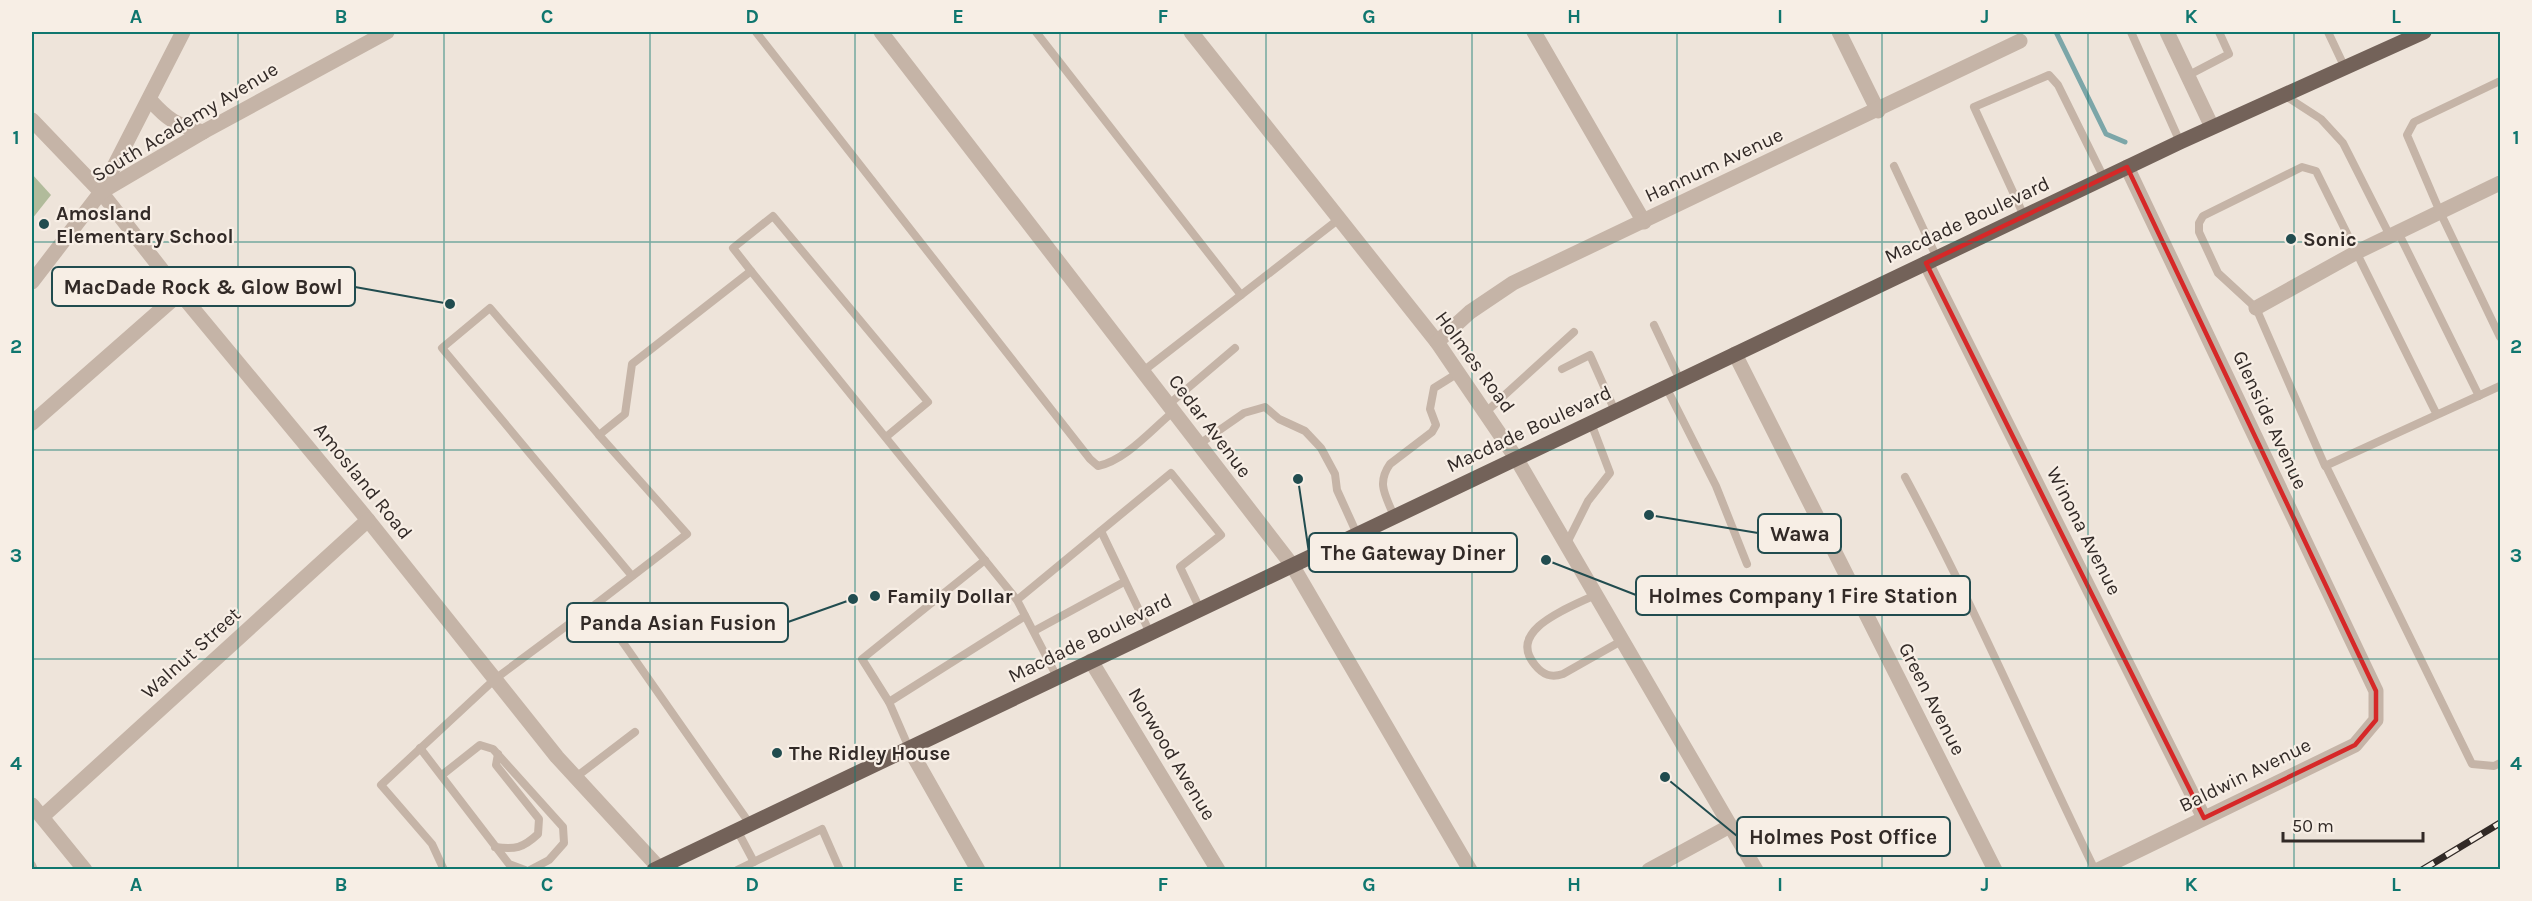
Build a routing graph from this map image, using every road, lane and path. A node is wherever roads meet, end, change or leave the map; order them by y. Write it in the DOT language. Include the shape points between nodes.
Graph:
graph roads {
  1 [pos="183,32"];
  2 [pos="387,32"];
  3 [pos="756,32"];
  4 [pos="881,32"];
  5 [pos="1036,32"];
  6 [pos="1191,32"];
  7 [pos="1534,32"];
  8 [pos="1839,32"];
  9 [pos="2131,32"];
  10 [pos="2167,32"];
  11 [pos="2219,32"];
  12 [pos="2328,32"];
  13 [pos="2424,32"];
  14 [pos="2020,41"];
  15 [pos="2345,68"];
  16 [pos="2187,76"];
  17 [pos="2500,81"];
  18 [pos="2284,95"];
  19 [pos="150,100"];
  20 [pos="1878,111"];
  21 [pos="32,120"];
  22 [pos="2212,127"];
  23 [pos="203,132"];
  24 [pos="2180,142"];
  25 [pos="1894,166"];
  26 [pos="2127,167"];
  27 [pos="2104,178"];
  28 [pos="2500,183"];
  29 [pos="101,192"];
  30 [pos="2440,212"];
  31 [pos="2024,216"];
  32 [pos="1339,219"];
  33 [pos="1644,222"];
  34 [pos="2394,234"];
  35 [pos="2357,252"];
  36 [pos="1931,260"];
  37 [pos="751,271"];
  38 [pos="32,282"];
  39 [pos="180,293"];
  40 [pos="1241,295"];
  41 [pos="2256,308"];
  42 [pos="1654,325"];
  43 [pos="1574,332"];
  44 [pos="2500,337"];
  45 [pos="1437,342"];
  46 [pos="1235,348"];
  47 [pos="1735,354"];
  48 [pos="1563,369"];
  49 [pos="1142,372"];
  50 [pos="1458,373"];
  51 [pos="1673,384"];
  52 [pos="2500,386"];
  53 [pos="2480,396"];
  54 [pos="1170,409"];
  55 [pos="1615,411"];
  56 [pos="1486,412"];
  57 [pos="2437,415"];
  58 [pos="32,423"];
  59 [pos="1591,423"];
  60 [pos="599,435"];
  61 [pos="886,437"];
  62 [pos="1198,445"];
  63 [pos="1516,458"];
  64 [pos="2326,466"];
  65 [pos="1905,477"];
  66 [pos="1394,516"];
  67 [pos="368,520"];
  68 [pos="1101,531"];
  69 [pos="1358,534"];
  70 [pos="1568,543"];
  71 [pos="985,560"];
  72 [pos="1747,564"];
  73 [pos="1292,565"];
  74 [pos="632,576"];
  75 [pos="1124,582"];
  76 [pos="1597,594"];
  77 [pos="1017,600"];
  78 [pos="596,604"];
  79 [pos="1200,609"];
  80 [pos="1025,616"];
  81 [pos="1034,631"];
  82 [pos="1150,633"];
  83 [pos="1623,640"];
  84 [pos="1091,661"];
  85 [pos="1057,677"];
  86 [pos="495,679"];
  87 [pos="2376,691"];
  88 [pos="888,702"];
  89 [pos="635,732"];
  90 [pos="420,748"];
  91 [pos="909,748"];
  92 [pos="498,754"];
  93 [pos="2500,762"];
  94 [pos="442,775"];
  95 [pos="576,777"];
  96 [pos="37,811"];
  97 [pos="2204,818"];
  98 [pos="1730,826"];
  99 [pos="744,827"];
  100 [pos="495,847"];
  101 [pos="754,862"];
  102 [pos="32,865"];
  103 [pos="658,869"];
  104 [pos="34,870"];
  105 [pos="85,870"];
  106 [pos="444,870"];
  107 [pos="525,870"];
  108 [pos="530,870"];
  109 [pos="737,870"];
  110 [pos="840,870"];
  111 [pos="978,870"];
  112 [pos="1218,870"];
  113 [pos="1470,870"];
  114 [pos="1649,870"];
  115 [pos="1756,870"];
  116 [pos="1995,870"];
  117 [pos="2097,870"];
  1 -- 19 [label="street"];
  2 -- 23 [label="street, South Academy Avenue"];
  3 -- 54 [label="lane" via="1090,459 1098,466 1120,456"];
  4 -- 49 [label="street, Cedar Avenue"];
  5 -- 40 [label="lane"];
  6 -- 32 [label="street, Holmes Road"];
  7 -- 33 [label="street"];
  8 -- 20 [label="street"];
  9 -- 24 [label="lane"];
  10 -- 16 [label="street"];
  11 -- 16 [label="lane" via="2229,54"];
  12 -- 15 [label="lane"];
  13 -- 15 [label="main road, Macdade Boulevard"];
  14 -- 20 [label="street, Hannum Avenue"];
  15 -- 18 [label="main road, Macdade Boulevard"];
  16 -- 22 [label="street"];
  17 -- 30 [label="lane" via="2414,122 2407,135"];
  18 -- 22 [label="main road, Macdade Boulevard"];
  18 -- 34 [label="lane" via="2321,119 2343,142"];
  19 -- 23 [label="street" via="167,119"];
  19 -- 29 [label="street"];
  20 -- 33 [label="street, Hannum Avenue"];
  21 -- 29 [label="street, Amosland Road"];
  22 -- 24 [label="main road, Macdade Boulevard"];
  23 -- 29 [label="street, South Academy Avenue"];
  24 -- 26 [label="main road, Macdade Boulevard"];
  25 -- 36 [label="lane"];
  26 -- 27 [label="main road, Macdade Boulevard"];
  26 -- 87 [label="street, Glenside Avenue"];
  27 -- 31 [label="main road, Macdade Boulevard"];
  27 -- 31 [label="lane" via="2058,85 2049,75 1974,107"];
  28 -- 30 [label="street"];
  29 -- 38 [label="street, South Academy Avenue"];
  29 -- 39 [label="street, Amosland Road"];
  30 -- 34 [label="street"];
  30 -- 44 [label="lane"];
  31 -- 36 [label="main road, Macdade Boulevard"];
  32 -- 40 [label="lane"];
  32 -- 45 [label="street, Holmes Road"];
  33 -- 45 [label="street, Hannum Avenue" via="1513,283 1470,312"];
  34 -- 35 [label="street"];
  34 -- 53 [label="lane"];
  35 -- 41 [label="street"];
  35 -- 41 [label="lane" via="2316,171 2310,167 2302,167 2203,216 2199,232 2218,273"];
  35 -- 57 [label="lane"];
  36 -- 47 [label="main road, Macdade Boulevard"];
  36 -- 97 [label="street, Winona Avenue"];
  37 -- 60 [label="lane" via="632,364 624,414"];
  37 -- 61 [label="lane"];
  37 -- 61 [label="lane" via="733,248 773,216 928,402"];
  39 -- 58 [label="street"];
  39 -- 67 [label="street, Amosland Road"];
  40 -- 49 [label="lane"];
  41 -- 64 [label="lane"];
  42 -- 51 [label="lane"];
  43 -- 56 [label="lane"];
  45 -- 50 [label="street, Holmes Road"];
  46 -- 54 [label="lane"];
  47 -- 51 [label="main road, Macdade Boulevard"];
  47 -- 116 [label="street, Green Avenue"];
  48 -- 55 [label="lane" via="1590,355"];
  49 -- 54 [label="street, Cedar Avenue"];
  50 -- 56 [label="street, Holmes Road"];
  50 -- 66 [label="lane" via="1434,388 1430,409 1436,424 1432,432 1385,471 1381,483"];
  51 -- 55 [label="main road, Macdade Boulevard"];
  51 -- 72 [label="lane"];
  52 -- 53 [label="lane"];
  53 -- 57 [label="lane"];
  54 -- 62 [label="street, Cedar Avenue"];
  55 -- 59 [label="main road, Macdade Boulevard"];
  56 -- 63 [label="street, Holmes Road"];
  57 -- 64 [label="lane"];
  59 -- 63 [label="main road, Macdade Boulevard"];
  59 -- 70 [label="lane" via="1610,473 1588,501"];
  60 -- 74 [label="lane" via="687,534"];
  60 -- 74 [label="lane" via="490,308 441,348"];
  61 -- 71 [label="lane"];
  62 -- 69 [label="lane" via="1244,413 1264,407 1305,431 1321,448"];
  62 -- 73 [label="street, Cedar Avenue"];
  63 -- 66 [label="main road, Macdade Boulevard"];
  63 -- 70 [label="street, Holmes Road"];
  64 -- 93 [label="lane" via="2472,764 2494,766"];
  65 -- 117 [label="lane" via="1944,548"];
  66 -- 69 [label="main road, Macdade Boulevard"];
  67 -- 86 [label="street, Amosland Road"];
  67 -- 96 [label="street, Walnut Street"];
  68 -- 75 [label="lane"];
  68 -- 77 [label="lane"];
  68 -- 79 [label="lane" via="1171,473 1221,535 1179,567"];
  69 -- 73 [label="main road, Macdade Boulevard"];
  70 -- 76 [label="street, Holmes Road"];
  71 -- 77 [label="lane"];
  71 -- 88 [label="lane" via="862,659"];
  73 -- 79 [label="main road, Macdade Boulevard"];
  73 -- 113 [label="street, Cedar Avenue"];
  74 -- 78 [label="lane"];
  75 -- 81 [label="lane"];
  75 -- 82 [label="lane"];
  76 -- 83 [label="street, Holmes Road"];
  76 -- 83 [label="lane" via="1531,632 1526,648 1529,657 1543,673 1553,677"];
  77 -- 80 [label="lane"];
  78 -- 86 [label="lane"];
  78 -- 99 [label="lane"];
  79 -- 82 [label="main road, Macdade Boulevard"];
  80 -- 81 [label="lane"];
  80 -- 88 [label="lane"];
  81 -- 85 [label="lane"];
  82 -- 84 [label="main road, Macdade Boulevard"];
  83 -- 98 [label="street, Holmes Road"];
  84 -- 85 [label="main road, Macdade Boulevard"];
  84 -- 112 [label="street, Norwood Avenue"];
  85 -- 91 [label="main road, Macdade Boulevard"];
  86 -- 90 [label="lane"];
  86 -- 95 [label="street, Amosland Road"];
  87 -- 97 [label="street, Baldwin Avenue" via="2376,720 2355,745"];
  88 -- 91 [label="lane"];
  89 -- 95 [label="lane"];
  90 -- 94 [label="lane"];
  90 -- 106 [label="lane" via="381,785 432,844"];
  91 -- 99 [label="main road, Macdade Boulevard"];
  91 -- 111 [label="street"];
  92 -- 94 [label="lane" via="480,745"];
  92 -- 100 [label="lane" via="496,765 539,819 538,834 526,845 513,850"];
  92 -- 108 [label="lane" via="563,827 564,843 549,860"];
  94 -- 100 [label="lane"];
  95 -- 103 [label="street, Amosland Road"];
  96 -- 105 [label="street"];
  97 -- 117 [label="street, Baldwin Avenue"];
  98 -- 114 [label="street"];
  98 -- 115 [label="street, Holmes Road"];
  99 -- 101 [label="lane"];
  99 -- 103 [label="main road, Macdade Boulevard"];
  100 -- 107 [label="lane" via="509,864"];
  101 -- 109 [label="lane"];
  101 -- 110 [label="lane" via="822,829"];
  102 -- 104 [label="lane"];
}
